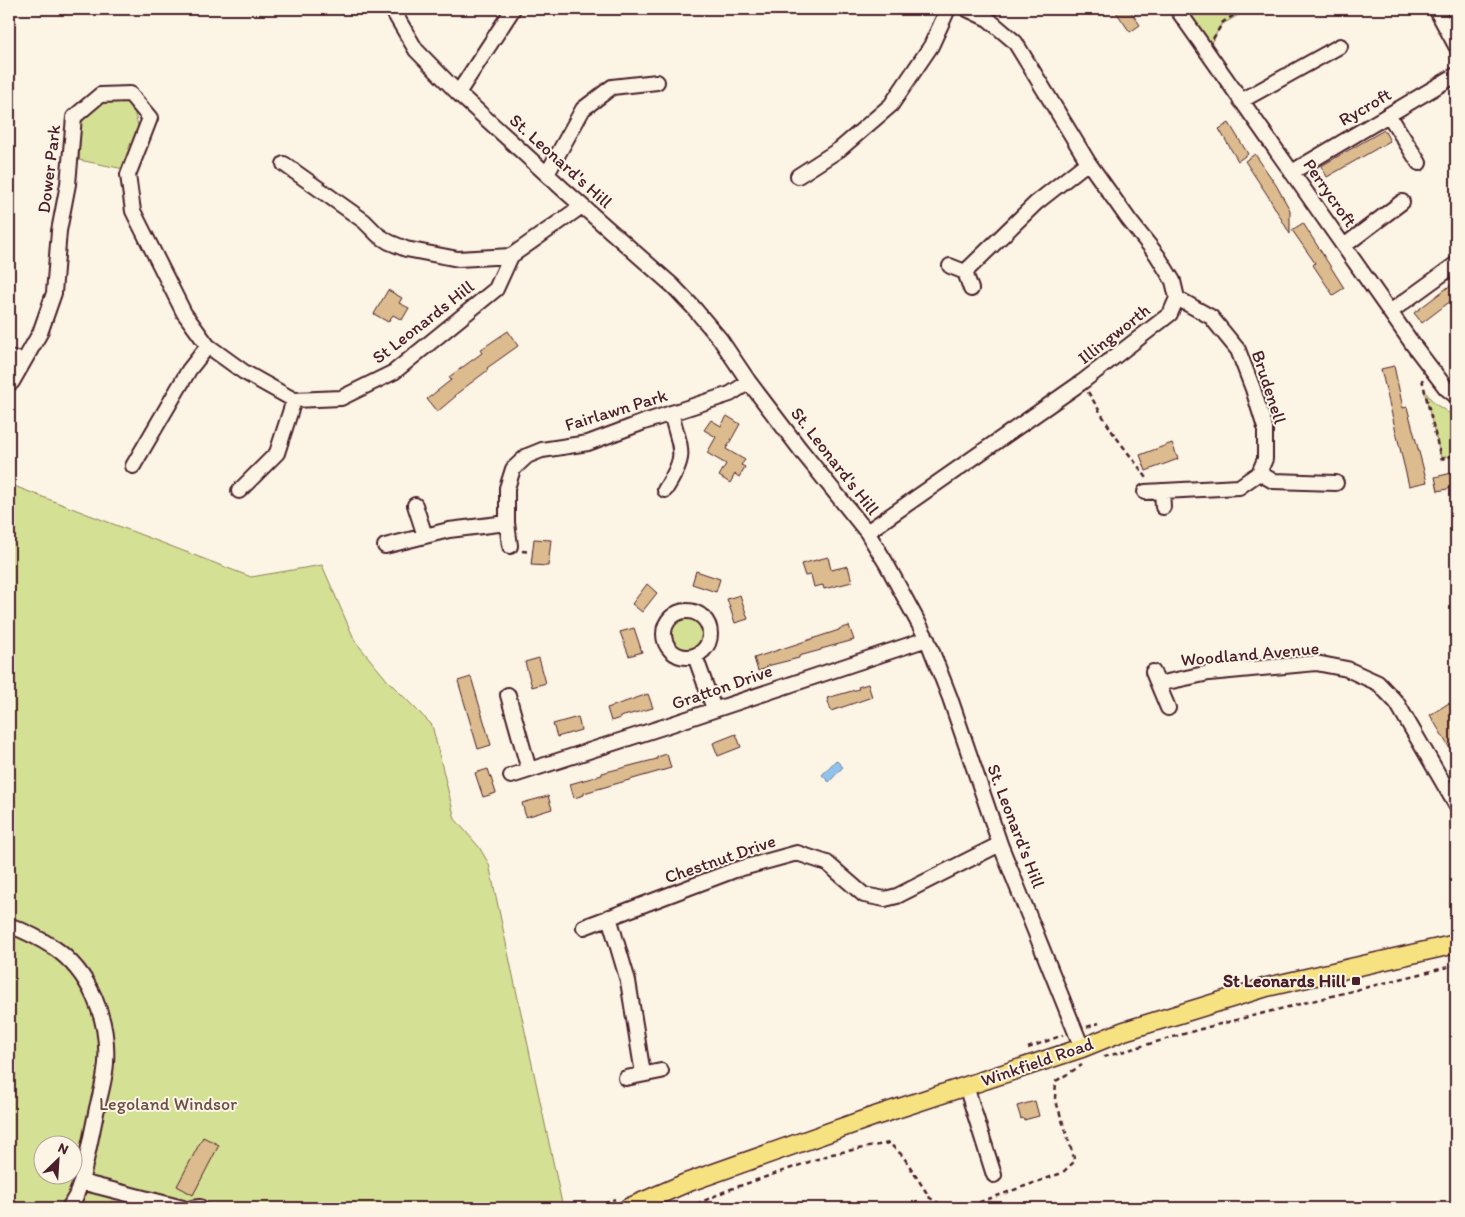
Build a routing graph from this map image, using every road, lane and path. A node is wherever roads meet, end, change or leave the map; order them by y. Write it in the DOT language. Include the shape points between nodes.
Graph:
graph roads {
  1 [pos="392,9"];
  2 [pos="512,9"];
  3 [pos="948,9"];
  4 [pos="967,9"];
  5 [pos="1177,9"];
  6 [pos="1244,9"];
  7 [pos="1436,9"];
  8 [pos="1340,46"];
  9 [pos="1456,46"];
  10 [pos="1207,54"];
  11 [pos="1456,75"];
  12 [pos="657,82"];
  13 [pos="458,93"];
  14 [pos="1241,101"];
  15 [pos="1389,115"];
  16 [pos="1088,162"];
  17 [pos="1419,163"];
  18 [pos="284,164"];
  19 [pos="1292,172"];
  20 [pos="547,174"];
  21 [pos="798,176"];
  22 [pos="1402,202"];
  23 [pos="582,206"];
  24 [pos="1344,246"];
  25 [pos="511,256"];
  26 [pos="1456,264"];
  27 [pos="950,266"];
  28 [pos="965,272"];
  29 [pos="971,289"];
  30 [pos="1177,298"];
  31 [pos="1390,312"];
  32 [pos="208,346"];
  33 [pos="9,358"];
  34 [pos="24,360"];
  35 [pos="1421,374"];
  36 [pos="12,382"];
  37 [pos="749,382"];
  38 [pos="1082,382"];
  39 [pos="1456,396"];
  40 [pos="294,400"];
  41 [pos="671,413"];
  42 [pos="1456,455"];
  43 [pos="133,466"];
  44 [pos="1259,473"];
  45 [pos="1336,483"];
  46 [pos="665,490"];
  47 [pos="239,492"];
  48 [pos="1154,492"];
  49 [pos="415,505"];
  50 [pos="1163,507"];
  51 [pos="507,523"];
  52 [pos="867,532"];
  53 [pos="425,536"];
  54 [pos="385,546"];
  55 [pos="510,546"];
  56 [pos="927,639"];
  57 [pos="695,656"];
  58 [pos="508,695"];
  59 [pos="1168,708"];
  60 [pos="714,710"];
  61 [pos="529,770"];
  62 [pos="512,776"];
  63 [pos="1456,805"];
  64 [pos="1000,844"];
  65 [pos="609,918"];
  66 [pos="9,925"];
  67 [pos="584,927"];
  68 [pos="1456,944"];
  69 [pos="1456,965"];
  70 [pos="1085,1055"];
  71 [pos="1097,1059"];
  72 [pos="661,1071"];
  73 [pos="643,1074"];
  74 [pos="626,1078"];
  75 [pos="966,1086"];
  76 [pos="994,1175"];
  77 [pos="82,1177"];
  78 [pos="82,1182"];
  79 [pos="80,1184"];
  80 [pos="73,1204"];
  81 [pos="183,1208"];
  82 [pos="628,1208"];
  83 [pos="688,1208"];
  1 -- 13 [label="street, St. Leonard's Hill" via="416,50"];
  2 -- 13 [label="street"];
  3 -- 21 [label="street" via="931,46 891,106 840,148"];
  4 -- 16 [label="street" via="988,19 1016,42"];
  5 -- 10 [label="street, Perrycroft"];
  6 -- 10 [label="path" via="1223,22"];
  7 -- 9 [label="street"];
  8 -- 14 [label="street"];
  10 -- 14 [label="street, Perrycroft"];
  11 -- 15 [label="street, Rycroft"];
  12 -- 20 [label="street" via="612,87 583,108"];
  13 -- 20 [label="street, St. Leonard's Hill"];
  14 -- 19 [label="street, Perrycroft"];
  15 -- 17 [label="street"];
  15 -- 19 [label="street, Rycroft"];
  16 -- 28 [label="street" via="1036,203"];
  16 -- 30 [label="street" via="1157,255 1173,281"];
  18 -- 25 [label="street" via="384,238 406,249 458,259"];
  19 -- 24 [label="street, Perrycroft"];
  20 -- 23 [label="street, St. Leonard's Hill"];
  22 -- 24 [label="street"];
  23 -- 25 [label="street"];
  23 -- 37 [label="street, St. Leonard's Hill" via="693,306"];
  24 -- 31 [label="street, Perrycroft"];
  25 -- 40 [label="street, St Leonards Hill" via="496,289 394,372 340,398"];
  26 -- 31 [label="street"];
  27 -- 28 [label="street"];
  28 -- 29 [label="street"];
  30 -- 38 [label="street, Illingworth" via="1170,314"];
  30 -- 44 [label="street, Brudenell" via="1211,317 1238,350 1265,428 1265,459"];
  31 -- 39 [label="street, Perrycroft" via="1446,388"];
  32 -- 34 [label="street, Dower Park" via="184,313 133,211 128,176 150,118 130,94 100,94 74,117 54,293 40,333"];
  32 -- 40 [label="street" via="244,372"];
  32 -- 43 [label="street" via="189,370"];
  33 -- 34 [label="street"];
  34 -- 36 [label="street, Dower Park"];
  35 -- 42 [label="path" via="1441,458"];
  37 -- 41 [label="street, Fairlawn Park" via="730,394"];
  37 -- 52 [label="street, St. Leonard's Hill"];
  38 -- 48 [label="path"];
  38 -- 52 [label="street, Illingworth"];
  40 -- 47 [label="street" via="277,453"];
  41 -- 46 [label="street" via="681,456 680,465"];
  41 -- 51 [label="street, Fairlawn Park" via="588,443 542,450 527,456 513,469 509,479"];
  44 -- 45 [label="street" via="1273,481"];
  44 -- 48 [label="street" via="1238,487"];
  48 -- 50 [label="street"];
  49 -- 53 [label="street"];
  51 -- 53 [label="street"];
  51 -- 55 [label="street, Fairlawn Park"];
  52 -- 56 [label="street, St. Leonard's Hill"];
  53 -- 54 [label="street"];
  56 -- 60 [label="street, Gratton Drive"];
  56 -- 64 [label="street, St. Leonard's Hill"];
  57 -- 60 [label="street"];
  58 -- 61 [label="street"];
  59 -- 63 [label="street, Woodland Avenue" via="1156,678 1316,663 1347,669 1378,683 1397,703"];
  60 -- 61 [label="street, Gratton Drive"];
  61 -- 62 [label="street, Gratton Drive"];
  64 -- 65 [label="street, Chestnut Drive" via="885,899 864,895 827,863 797,854 735,870"];
  64 -- 70 [label="street, St. Leonard's Hill"];
  65 -- 67 [label="street, Chestnut Drive"];
  65 -- 73 [label="street" via="628,981"];
  66 -- 77 [label="street" via="44,942 68,960 87,983 102,1016 106,1065"];
  68 -- 70 [label="main road, Winkfield Road" via="1267,987 1124,1031"];
  69 -- 71 [label="path" via="1208,1027"];
  70 -- 75 [label="main road, Winkfield Road"];
  70 -- 83 [label="path" via="1056,1082 1054,1098 1075,1161 1062,1173 964,1208 944,1206 930,1198 904,1156 889,1143 832,1154 728,1190"];
  72 -- 73 [label="street"];
  73 -- 74 [label="street"];
  75 -- 76 [label="street"];
  75 -- 82 [label="main road, Winkfield Road" via="686,1183"];
  78 -- 81 [label="street"];
  79 -- 80 [label="street"];
}
